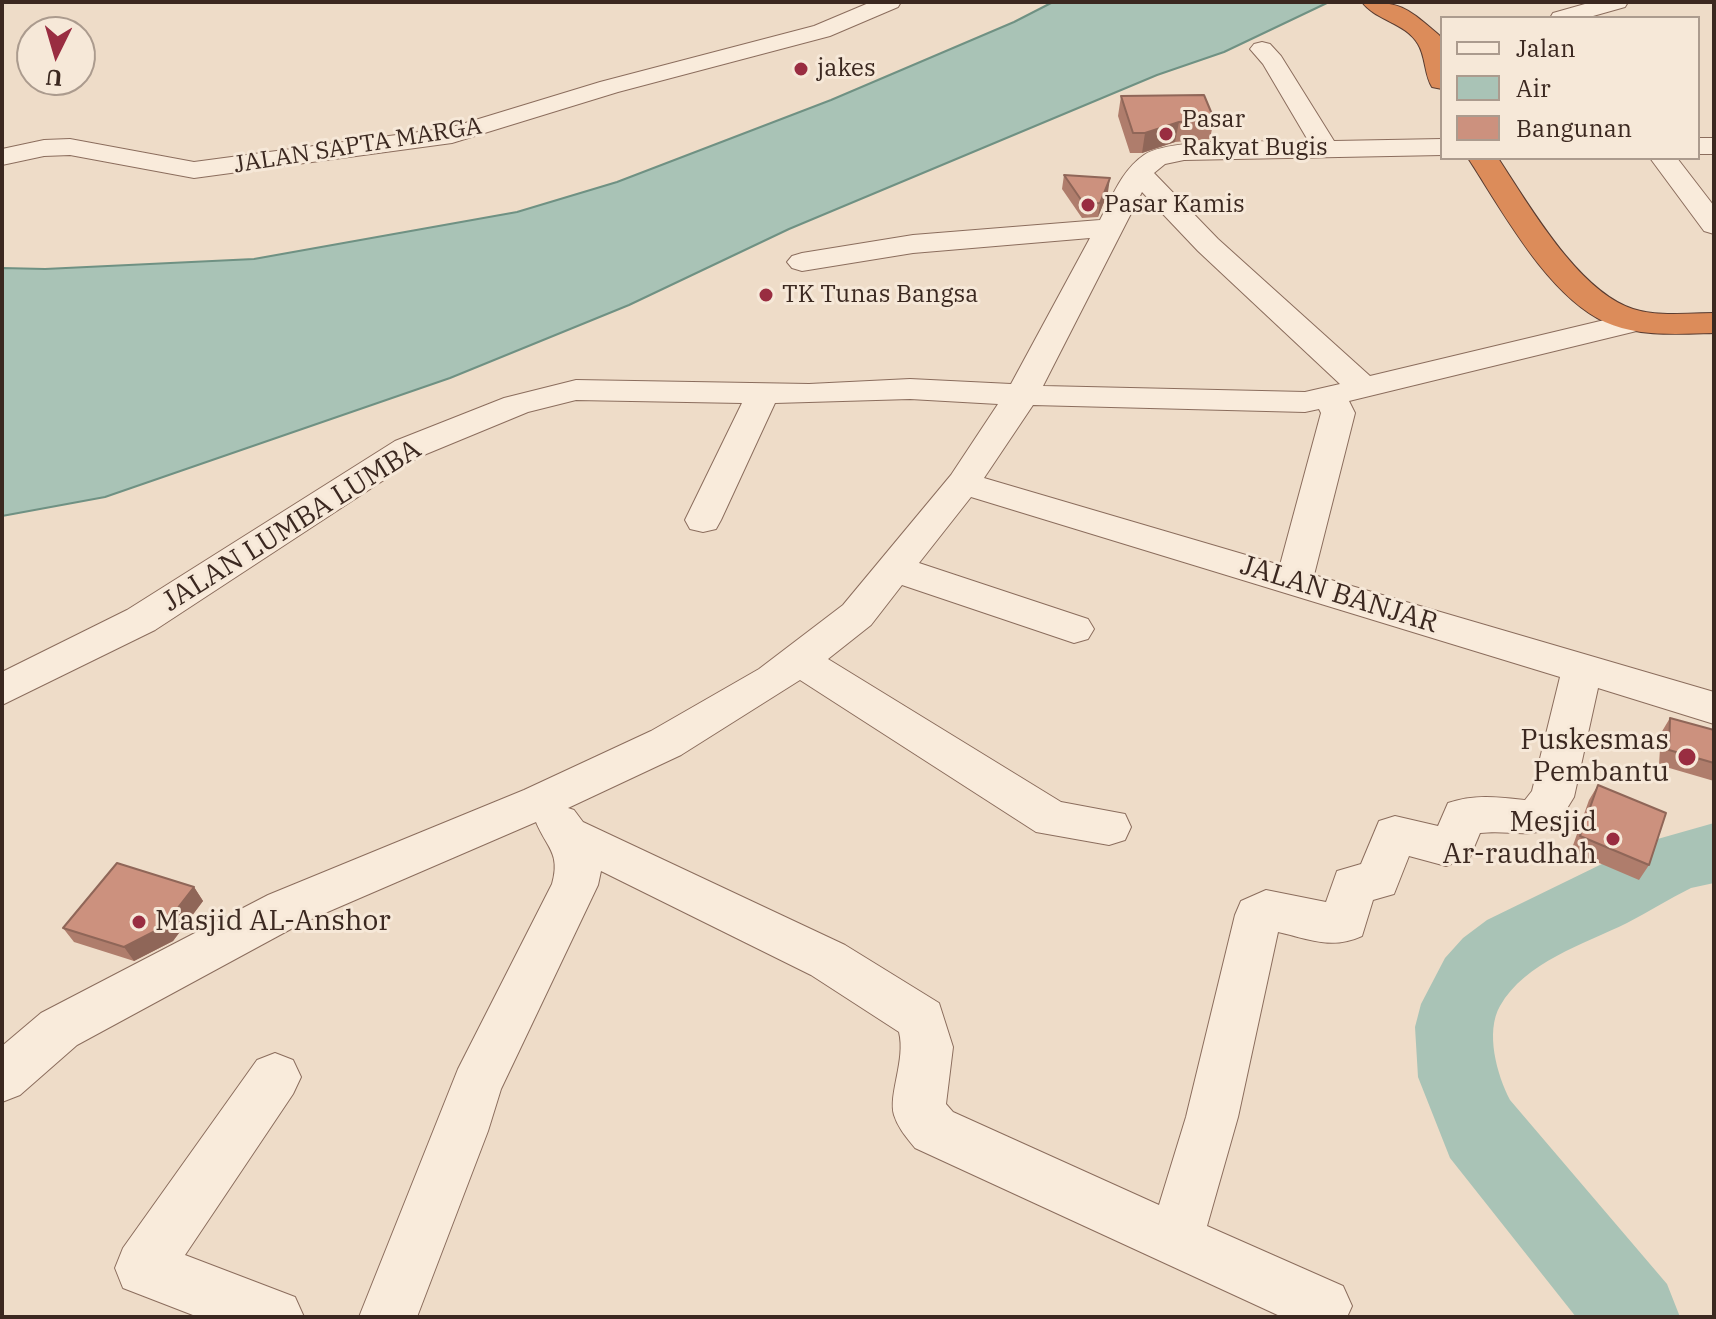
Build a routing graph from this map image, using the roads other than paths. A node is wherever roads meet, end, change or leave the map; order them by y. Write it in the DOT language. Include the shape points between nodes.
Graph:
graph roads {
  1 [pos="890,2"];
  2 [pos="1374,2"];
  3 [pos="1617,2"];
  4 [pos="1569,16"];
  5 [pos="1436,39"];
  6 [pos="1262,49"];
  7 [pos="1440,67"];
  8 [pos="1440,147"];
  9 [pos="1326,149"];
  10 [pos="2,157"];
  11 [pos="1484,160"];
  12 [pos="1665,160"];
  13 [pos="1139,173"];
  14 [pos="1714,225"];
  15 [pos="1106,228"];
  16 [pos="802,262"];
  17 [pos="1638,321"];
  18 [pos="1714,323"];
  19 [pos="763,393"];
  20 [pos="1347,393"];
  21 [pos="1024,395"];
  22 [pos="963,483"];
  23 [pos="703,520"];
  24 [pos="894,568"];
  25 [pos="1294,581"];
  26 [pos="1074,629"];
  27 [pos="799,660"];
  28 [pos="1582,670"];
  29 [pos="4,686"];
  30 [pos="1714,708"];
  31 [pos="555,819"];
  32 [pos="1109,827"];
  33 [pos="275,1077"];
  34 [pos="2,1078"];
  35 [pos="1175,1241"];
  36 [pos="1323,1306"];
  37 [pos="275,1317"];
  38 [pos="388,1317"];
  1 -- 10 [label="street, JALAN SAPTA MARGA" via="822,31 435,138 194,170 69,147"];
  2 -- 5 [label="highway"];
  3 -- 4 [label="street"];
  5 -- 7 [label="highway"];
  6 -- 9 [label="street"];
  8 -- 9 [label="street"];
  9 -- 13 [label="street" via="1176,153 1156,158"];
  11 -- 17 [label="highway" via="1579,288 1608,310"];
  12 -- 14 [label="street"];
  13 -- 15 [label="street"];
  13 -- 20 [label="street"];
  15 -- 16 [label="street" via="913,244"];
  15 -- 21 [label="street"];
  17 -- 18 [label="highway"];
  17 -- 20 [label="street, JALAN LUMBA LUMBA"];
  19 -- 21 [label="street, JALAN LUMBA LUMBA" via="910,389"];
  19 -- 23 [label="street"];
  19 -- 29 [label="street, JALAN LUMBA LUMBA" via="576,390 465,424 407,449 141,620"];
  20 -- 21 [label="street, JALAN LUMBA LUMBA" via="1305,402"];
  20 -- 25 [label="street"];
  21 -- 22 [label="street"];
  22 -- 24 [label="street"];
  22 -- 25 [label="street, JALAN BANJAR"];
  24 -- 26 [label="street"];
  24 -- 27 [label="street" via="857,615"];
  25 -- 28 [label="street, JALAN BANJAR"];
  27 -- 31 [label="street"];
  27 -- 32 [label="street" via="1052,819"];
  28 -- 30 [label="street, JALAN BANJAR"];
  28 -- 35 [label="street" via="1552,797 1539,815 1464,816 1454,844 1446,847 1395,834 1378,880 1353,885 1345,922 1338,925 1266,910 1258,915 1212,1117"];
  31 -- 34 [label="street" via="285,909 59,1029"];
  31 -- 35 [label="street" via="828,960 921,1019 928,1047 919,1112 934,1130"];
  31 -- 38 [label="street" via="578,855 580,872 476,1086"];
  33 -- 37 [label="street" via="143,1268"];
  35 -- 36 [label="street"];
}
